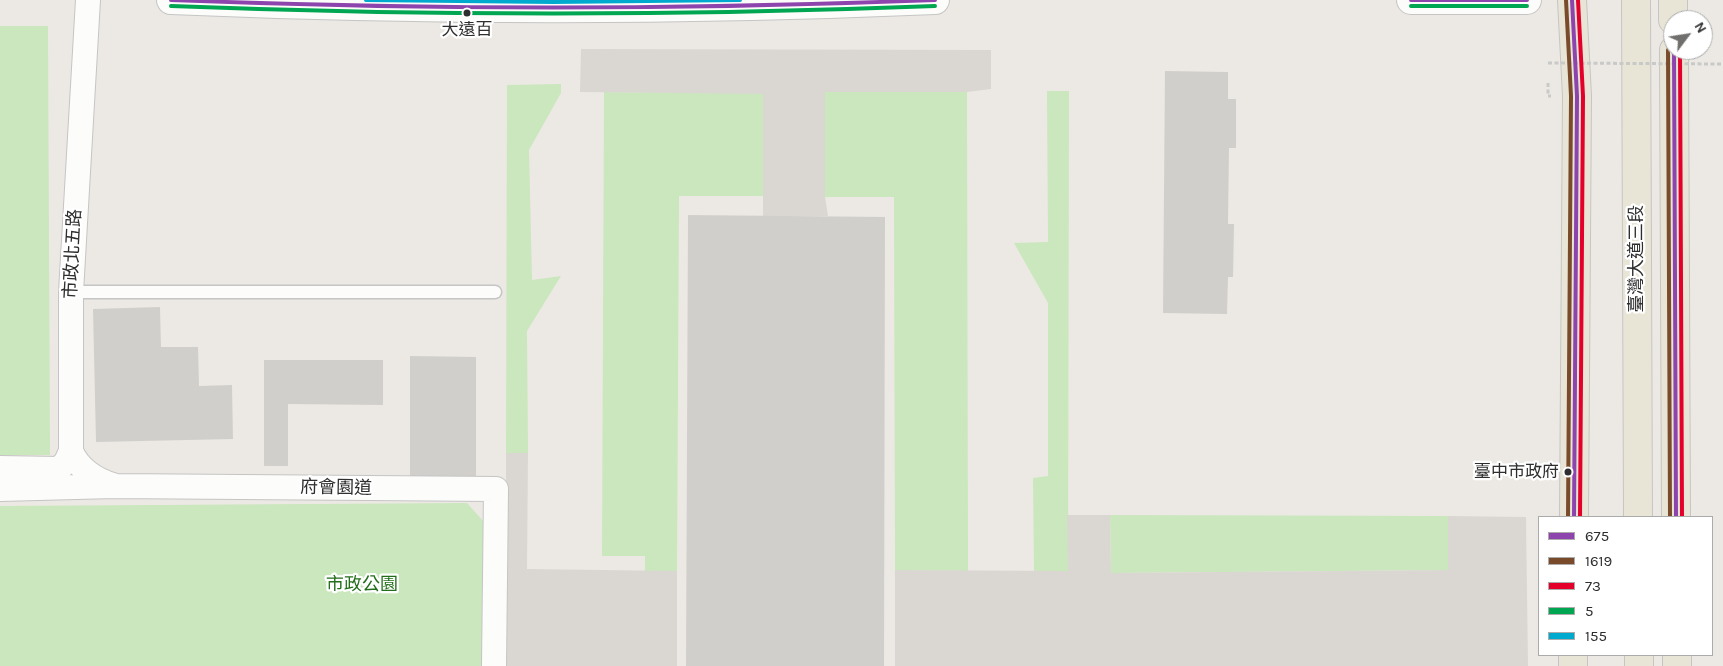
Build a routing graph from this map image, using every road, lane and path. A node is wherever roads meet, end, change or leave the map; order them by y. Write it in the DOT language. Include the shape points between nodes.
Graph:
graph roads {
  1 [pos="88,0"];
  2 [pos="171,0"];
  3 [pos="935,0"];
  4 [pos="1411,0"];
  5 [pos="1527,0"];
  6 [pos="1572,0"];
  7 [pos="1636,0"];
  8 [pos="808,2"];
  9 [pos="1674,60"];
  10 [pos="1548,62"];
  11 [pos="1723,64"];
  12 [pos="70,292"];
  13 [pos="495,292"];
  14 [pos="71,452"];
  15 [pos="0,468"];
  16 [pos="114,486"];
  17 [pos="0,488"];
  18 [pos="1574,516"];
  19 [pos="1638,516"];
  20 [pos="1676,516"];
  21 [pos="494,666"];
  1 -- 12 [label="street, 市政北五路"];
  2 -- 8 [label="street" via="300,6 579,9"];
  3 -- 8 [label="street"];
  4 -- 5 [label="street"];
  6 -- 18 [label="main road" via="1577,96"];
  7 -- 19 [label="main road, 臺灣大道三段"];
  9 -- 20 [label="main road, 臺灣大道三段"];
  10 -- 11 [label="path, bridge"];
  12 -- 13 [label="lane"];
  12 -- 14 [label="street, 市政北五路"];
  14 -- 15 [label="street" via="58,469"];
  14 -- 16 [label="street" via="87,472"];
  16 -- 17 [label="street, 府會園道"];
  16 -- 21 [label="street, 府會園道" via="496,490"];
}
